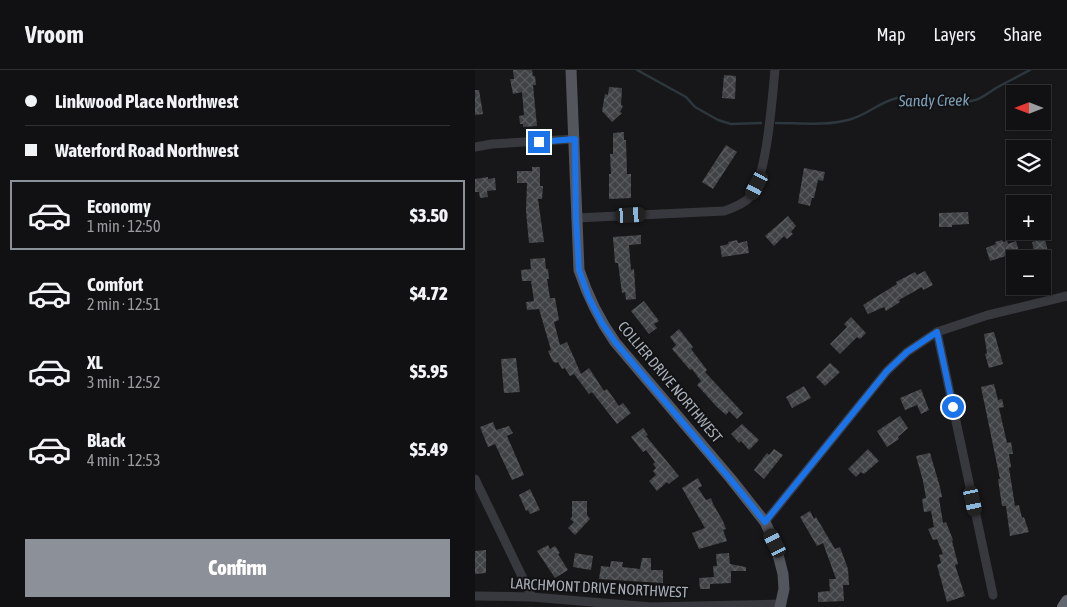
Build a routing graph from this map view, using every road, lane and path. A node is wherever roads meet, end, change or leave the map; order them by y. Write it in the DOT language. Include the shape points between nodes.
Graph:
graph roads {
  1 [pos="571,70"];
  2 [pos="775,70"];
  3 [pos="575,139"];
  4 [pos="475,147"];
  5 [pos="576,218"];
  6 [pos="1067,296"];
  7 [pos="937,332"];
  8 [pos="475,480"];
  9 [pos="765,522"];
  10 [pos="475,596"];
  11 [pos="993,596"];
  12 [pos="532,597"];
  13 [pos="1067,601"];
  14 [pos="781,606"];
  15 [pos="1063,607"];
  1 -- 3 [label="main road, COLLIER DRIVE NORTHWEST"];
  2 -- 5 [label="street" via="764,159 757,185 745,202 724,211"];
  3 -- 4 [label="street"];
  3 -- 5 [label="main road, COLLIER DRIVE NORTHWEST"];
  5 -- 9 [label="main road, COLLIER DRIVE NORTHWEST" via="579,270 602,323"];
  6 -- 7 [label="street" via="988,315"];
  7 -- 9 [label="street" via="907,352 887,371"];
  7 -- 11 [label="street"];
  8 -- 12 [label="street"];
  9 -- 14 [label="main road, COLLIER DRIVE NORTHWEST" via="775,543 783,574"];
  10 -- 12 [label="street, LARCHMONT DRIVE NORTHWEST"];
  12 -- 14 [label="street, LARCHMONT DRIVE NORTHWEST" via="651,607"];
  13 -- 15 [label="highway"];
}
